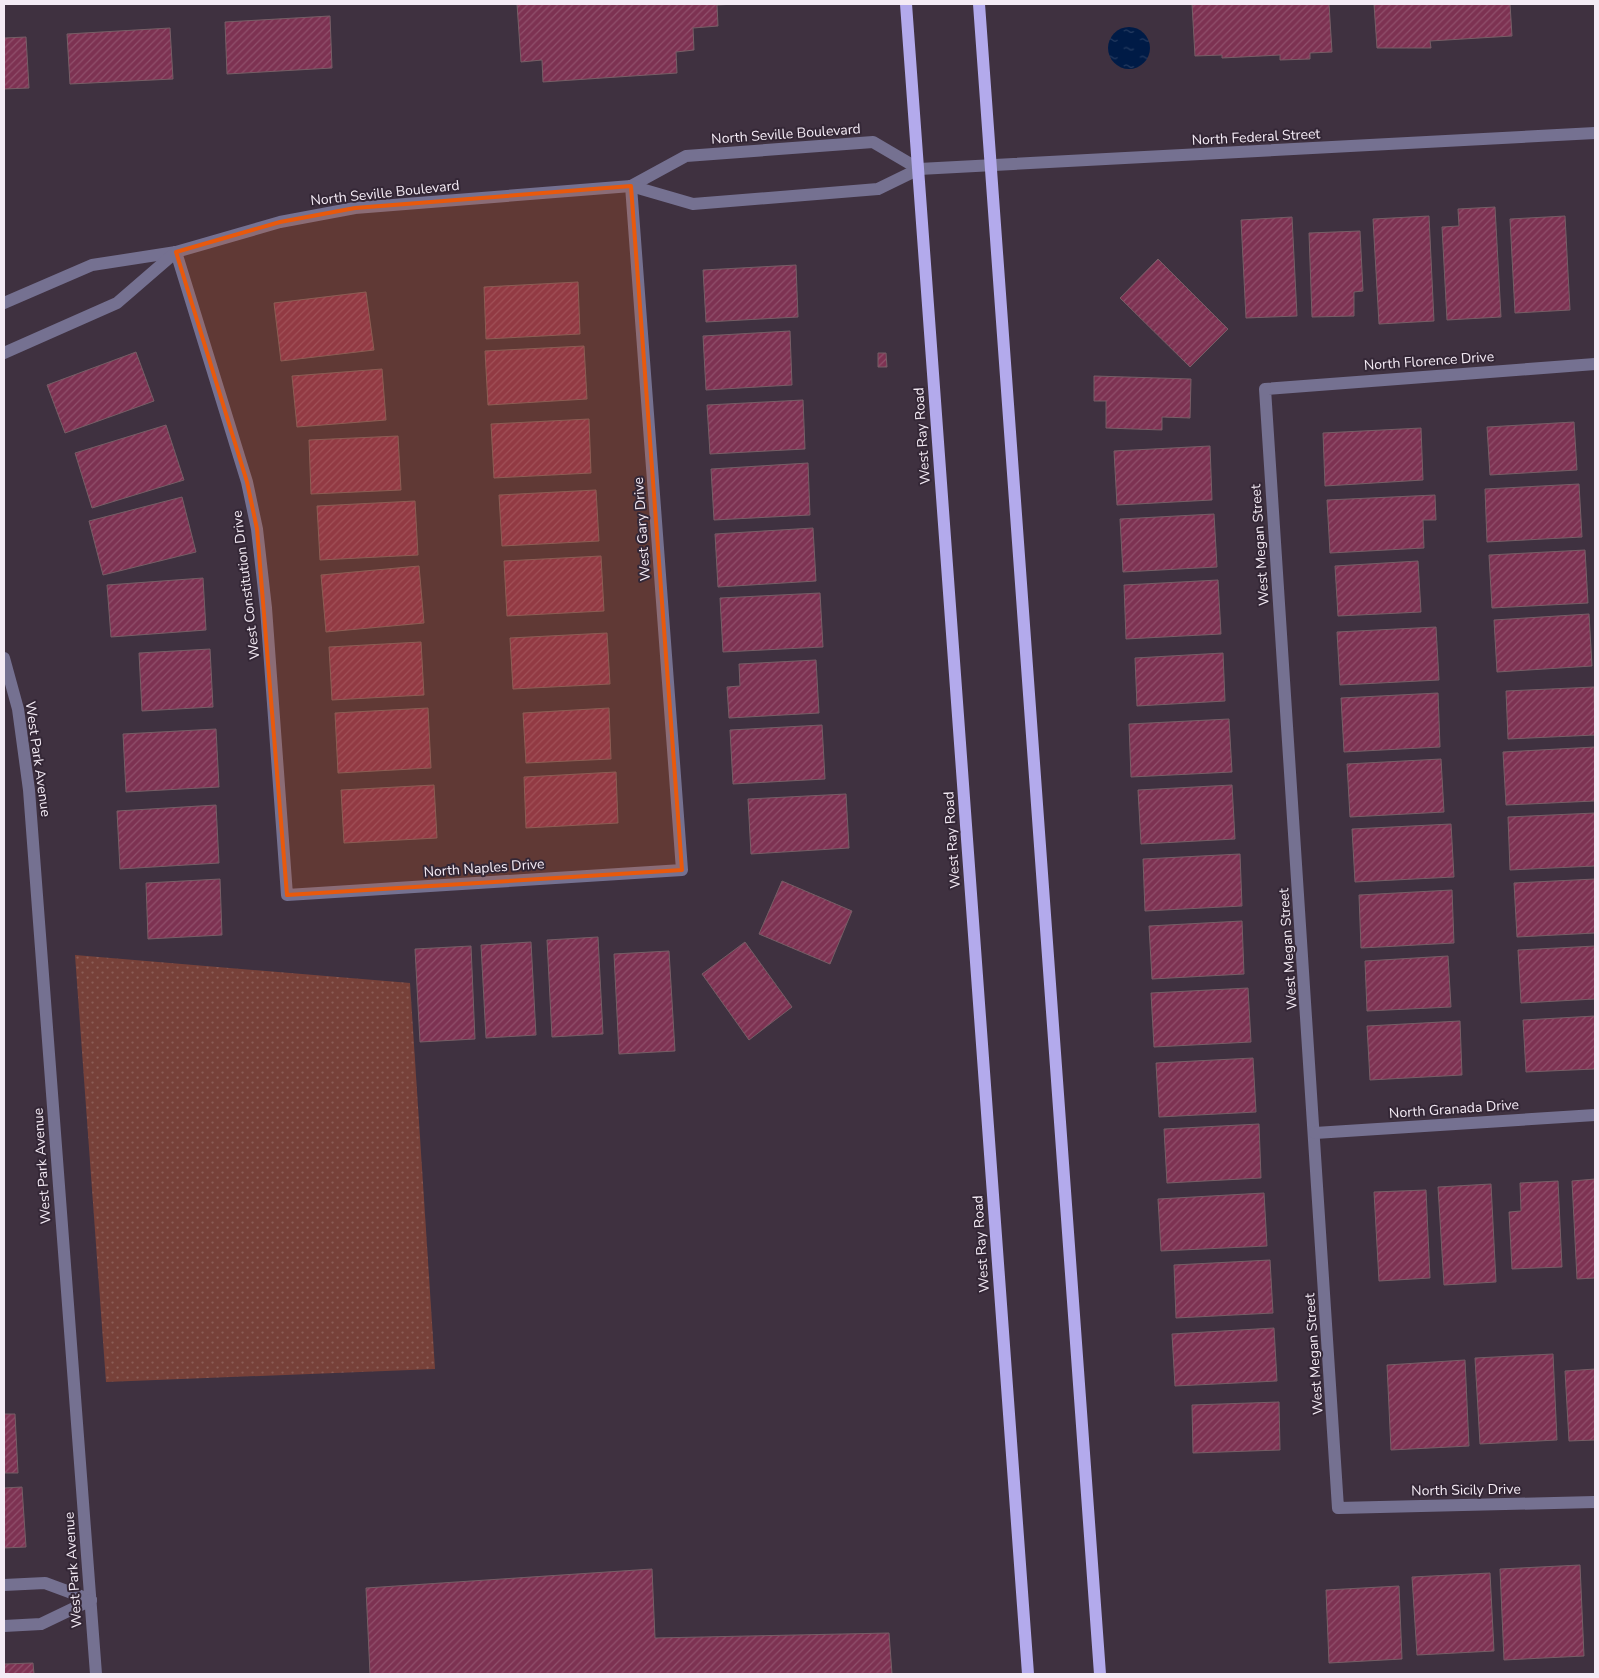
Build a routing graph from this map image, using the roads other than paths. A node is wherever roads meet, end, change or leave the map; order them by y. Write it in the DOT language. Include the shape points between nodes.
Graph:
graph roads {
  1 [pos="906,4"];
  2 [pos="979,4"];
  3 [pos="1595,133"];
  4 [pos="990,166"];
  5 [pos="919,169"];
  6 [pos="631,186"];
  7 [pos="176,252"];
  8 [pos="4,303"];
  9 [pos="4,353"];
  10 [pos="1595,364"];
  11 [pos="1265,389"];
  12 [pos="4,658"];
  13 [pos="682,870"];
  14 [pos="287,895"];
  15 [pos="1595,1115"];
  16 [pos="1315,1133"];
  17 [pos="1595,1502"];
  18 [pos="1338,1508"];
  19 [pos="4,1586"];
  20 [pos="91,1600"];
  21 [pos="4,1626"];
  22 [pos="96,1674"];
  23 [pos="1028,1674"];
  24 [pos="1100,1674"];
  1 -- 5 [label="main road, West Ray Road"];
  2 -- 4 [label="main road"];
  3 -- 4 [label="street, North Federal Street"];
  4 -- 5 [label="street, North Federal Street"];
  4 -- 24 [label="main road"];
  5 -- 6 [label="street, North Seville Boulevard" via="878,189 693,204"];
  5 -- 6 [label="street, North Seville Boulevard" via="873,142 686,156"];
  5 -- 23 [label="main road, West Ray Road"];
  6 -- 7 [label="street, North Seville Boulevard" via="345,210 280,222"];
  6 -- 13 [label="street, West Gary Drive"];
  7 -- 8 [label="street, North Seville Boulevard" via="92,265"];
  7 -- 9 [label="street, North Seville Boulevard" via="117,303"];
  7 -- 14 [label="street, West Constitution Drive" via="247,482 257,529 266,608"];
  10 -- 11 [label="street, North Florence Drive"];
  11 -- 16 [label="street, West Megan Street"];
  12 -- 20 [label="street, West Park Avenue" via="18,709 29,790"];
  13 -- 14 [label="street, North Naples Drive"];
  15 -- 16 [label="street, North Granada Drive"];
  16 -- 18 [label="street, West Megan Street"];
  17 -- 18 [label="street, North Sicily Drive"];
  19 -- 20 [label="street" via="44,1583"];
  20 -- 21 [label="street" via="41,1624"];
  20 -- 22 [label="street, West Park Avenue"];
}
